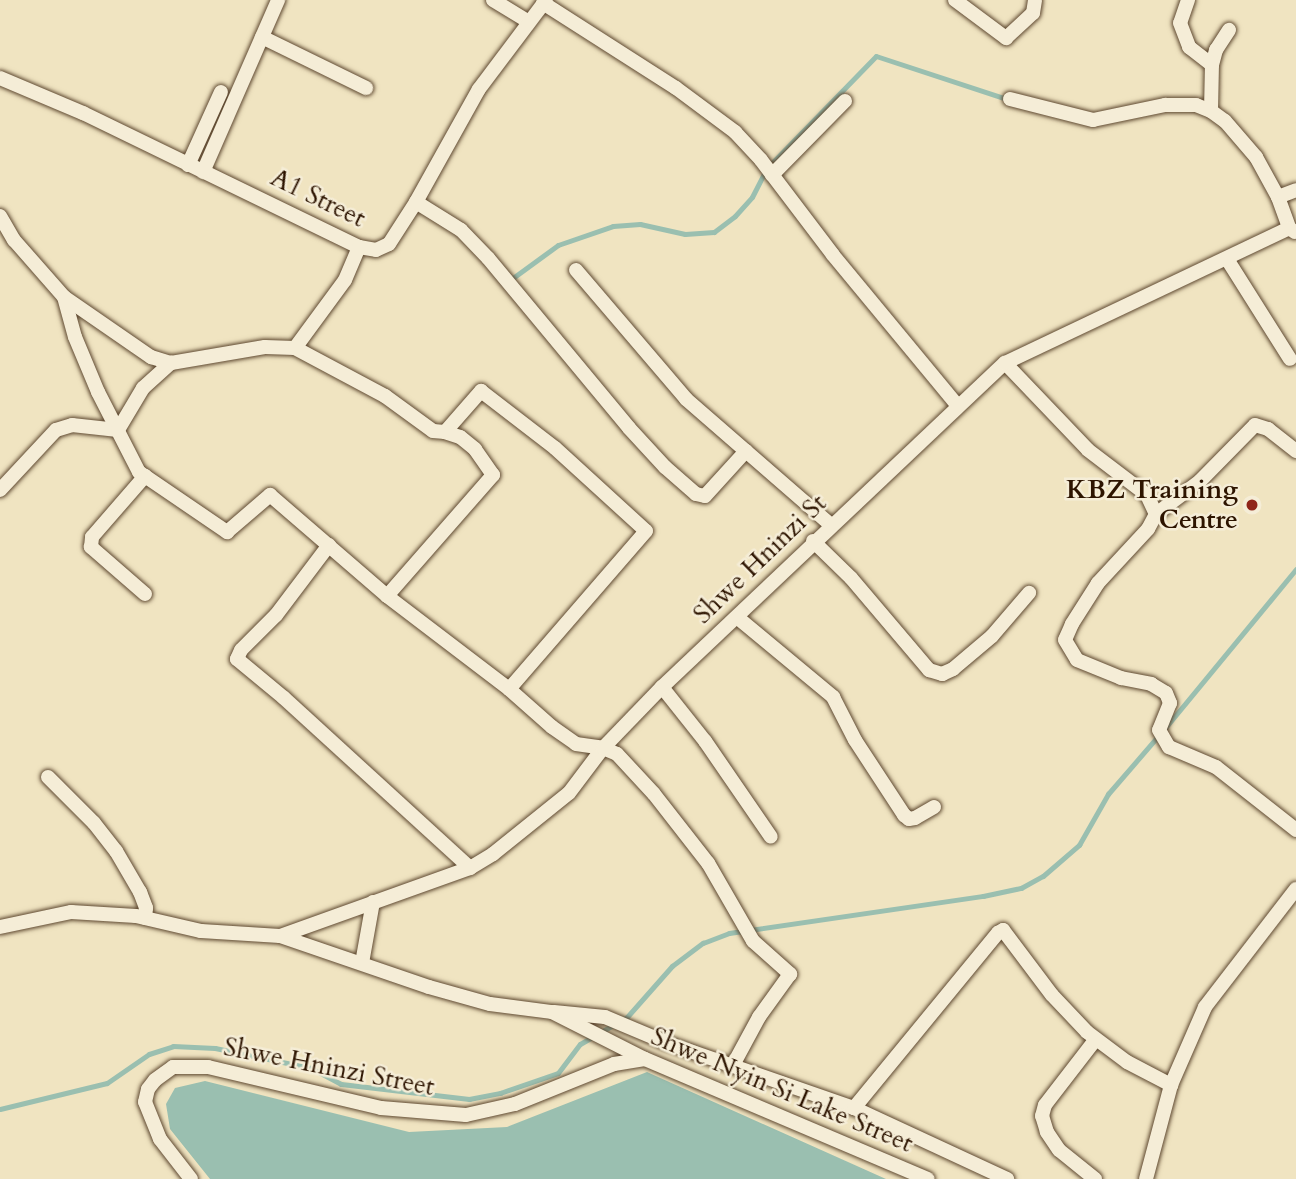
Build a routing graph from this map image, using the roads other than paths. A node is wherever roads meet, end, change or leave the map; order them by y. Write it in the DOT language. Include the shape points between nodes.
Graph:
graph roads {
  1 [pos="278,0"];
  2 [pos="493,0"];
  3 [pos="955,0"];
  4 [pos="1034,0"];
  5 [pos="1188,0"];
  6 [pos="544,2"];
  7 [pos="530,22"];
  8 [pos="1229,30"];
  9 [pos="262,37"];
  10 [pos="1212,65"];
  11 [pos="0,78"];
  12 [pos="366,88"];
  13 [pos="221,92"];
  14 [pos="1010,99"];
  15 [pos="845,101"];
  16 [pos="1211,111"];
  17 [pos="188,165"];
  18 [pos="203,172"];
  19 [pos="771,174"];
  20 [pos="1296,190"];
  21 [pos="1278,197"];
  22 [pos="416,202"];
  23 [pos="0,216"];
  24 [pos="1293,230"];
  25 [pos="359,247"];
  26 [pos="1227,259"];
  27 [pos="576,270"];
  28 [pos="64,297"];
  29 [pos="295,348"];
  30 [pos="1290,359"];
  31 [pos="171,363"];
  32 [pos="1005,363"];
  33 [pos="957,405"];
  34 [pos="118,430"];
  35 [pos="445,432"];
  36 [pos="747,451"];
  37 [pos="1296,451"];
  38 [pos="145,476"];
  39 [pos="0,490"];
  40 [pos="1156,514"];
  41 [pos="831,525"];
  42 [pos="813,541"];
  43 [pos="328,545"];
  44 [pos="1029,593"];
  45 [pos="145,594"];
  46 [pos="387,596"];
  47 [pos="738,618"];
  48 [pos="662,687"];
  49 [pos="509,688"];
  50 [pos="603,748"];
  51 [pos="48,777"];
  52 [pos="934,807"];
  53 [pos="1296,830"];
  54 [pos="771,837"];
  55 [pos="470,868"];
  56 [pos="1296,889"];
  57 [pos="373,902"];
  58 [pos="145,918"];
  59 [pos="0,927"];
  60 [pos="280,936"];
  61 [pos="362,963"];
  62 [pos="552,1012"];
  63 [pos="1096,1039"];
  64 [pos="645,1059"];
  65 [pos="733,1065"];
  66 [pos="1171,1084"];
  67 [pos="854,1108"];
  68 [pos="191,1179"];
  69 [pos="928,1179"];
  70 [pos="1007,1179"];
  71 [pos="1095,1179"];
  72 [pos="1146,1179"];
  1 -- 9 [label="street"];
  2 -- 7 [label="street"];
  3 -- 4 [label="street" via="1006,38 1033,13"];
  5 -- 10 [label="street" via="1180,23 1189,47"];
  6 -- 7 [label="street, A1 Street"];
  6 -- 19 [label="street" via="704,107"];
  7 -- 22 [label="street, A1 Street" via="479,89"];
  8 -- 10 [label="street"];
  9 -- 12 [label="street"];
  9 -- 18 [label="street"];
  10 -- 16 [label="street"];
  11 -- 17 [label="street, A1 Street"];
  13 -- 17 [label="street"];
  14 -- 16 [label="street" via="1093,120 1164,105"];
  15 -- 19 [label="street"];
  16 -- 21 [label="street" via="1256,157"];
  17 -- 18 [label="street, A1 Street"];
  18 -- 25 [label="street, A1 Street"];
  19 -- 33 [label="street"];
  20 -- 21 [label="street"];
  21 -- 24 [label="street"];
  22 -- 25 [label="street, A1 Street" via="389,244 376,250"];
  22 -- 36 [label="street" via="461,230 488,258 629,428 696,494 705,496"];
  23 -- 28 [label="street" via="14,240"];
  24 -- 26 [label="street, Shwe Hninzi St"];
  25 -- 29 [label="street" via="345,280"];
  26 -- 30 [label="street"];
  26 -- 32 [label="street, Shwe Hninzi St"];
  27 -- 36 [label="street" via="686,399"];
  28 -- 31 [label="street" via="151,357"];
  28 -- 34 [label="street" via="75,337"];
  29 -- 31 [label="street" via="265,347"];
  29 -- 35 [label="street" via="385,396 433,431"];
  31 -- 34 [label="street" via="143,388"];
  32 -- 33 [label="street, Shwe Hninzi St"];
  32 -- 40 [label="street" via="1088,450 1147,495"];
  33 -- 41 [label="street, Shwe Hninzi St"];
  34 -- 38 [label="street"];
  34 -- 39 [label="street" via="72,425 56,430"];
  35 -- 46 [label="street" via="475,449 493,475"];
  35 -- 49 [label="street" via="481,391 555,448 646,531"];
  36 -- 41 [label="street"];
  37 -- 40 [label="street" via="1268,429 1255,425 1200,481"];
  38 -- 43 [label="street" via="228,532 270,495"];
  38 -- 45 [label="street" via="92,537 92,547"];
  40 -- 53 [label="street" via="1148,529 1098,583 1065,640 1077,660 1121,678 1152,684 1166,693 1170,703 1162,735 1170,747 1216,766"];
  41 -- 42 [label="street, Shwe Hninzi St"];
  42 -- 44 [label="street" via="851,578 929,670 942,674 992,636"];
  42 -- 47 [label="street, Shwe Hninzi St"];
  43 -- 46 [label="street"];
  43 -- 55 [label="street" via="237,659"];
  46 -- 49 [label="street"];
  47 -- 48 [label="street, Shwe Hninzi St"];
  47 -- 52 [label="street" via="833,697 904,815 915,818"];
  48 -- 50 [label="street, Shwe Hninzi St"];
  48 -- 54 [label="street"];
  49 -- 50 [label="street" via="576,744"];
  50 -- 55 [label="street, Shwe Hninzi St" via="569,793"];
  50 -- 65 [label="street" via="617,754 654,794 708,863 753,941 790,974 770,999"];
  51 -- 58 [label="street" via="116,852 140,892"];
  55 -- 57 [label="street, Shwe Hninzi St"];
  56 -- 66 [label="street" via="1205,1007"];
  57 -- 60 [label="street, Shwe Hninzi St"];
  57 -- 61 [label="street"];
  58 -- 59 [label="street" via="71,912"];
  58 -- 60 [label="street" via="201,931"];
  60 -- 61 [label="street"];
  61 -- 62 [label="street" via="490,1004"];
  62 -- 64 [label="street, Shwe Nyin Si Lake Street"];
  62 -- 65 [label="street" via="605,1017"];
  63 -- 66 [label="street" via="1127,1062"];
  63 -- 67 [label="street" via="1052,996 1003,930"];
  63 -- 71 [label="street" via="1045,1105 1042,1116 1046,1132 1059,1150"];
  64 -- 68 [label="street, Shwe Hninzi Street" via="614,1064 515,1104 456,1115 382,1108 208,1067 173,1067 155,1080 145,1102 160,1139"];
  64 -- 69 [label="street, Shwe Nyin Si Lake Street"];
  65 -- 67 [label="street"];
  66 -- 72 [label="street"];
  67 -- 70 [label="street"];
}
